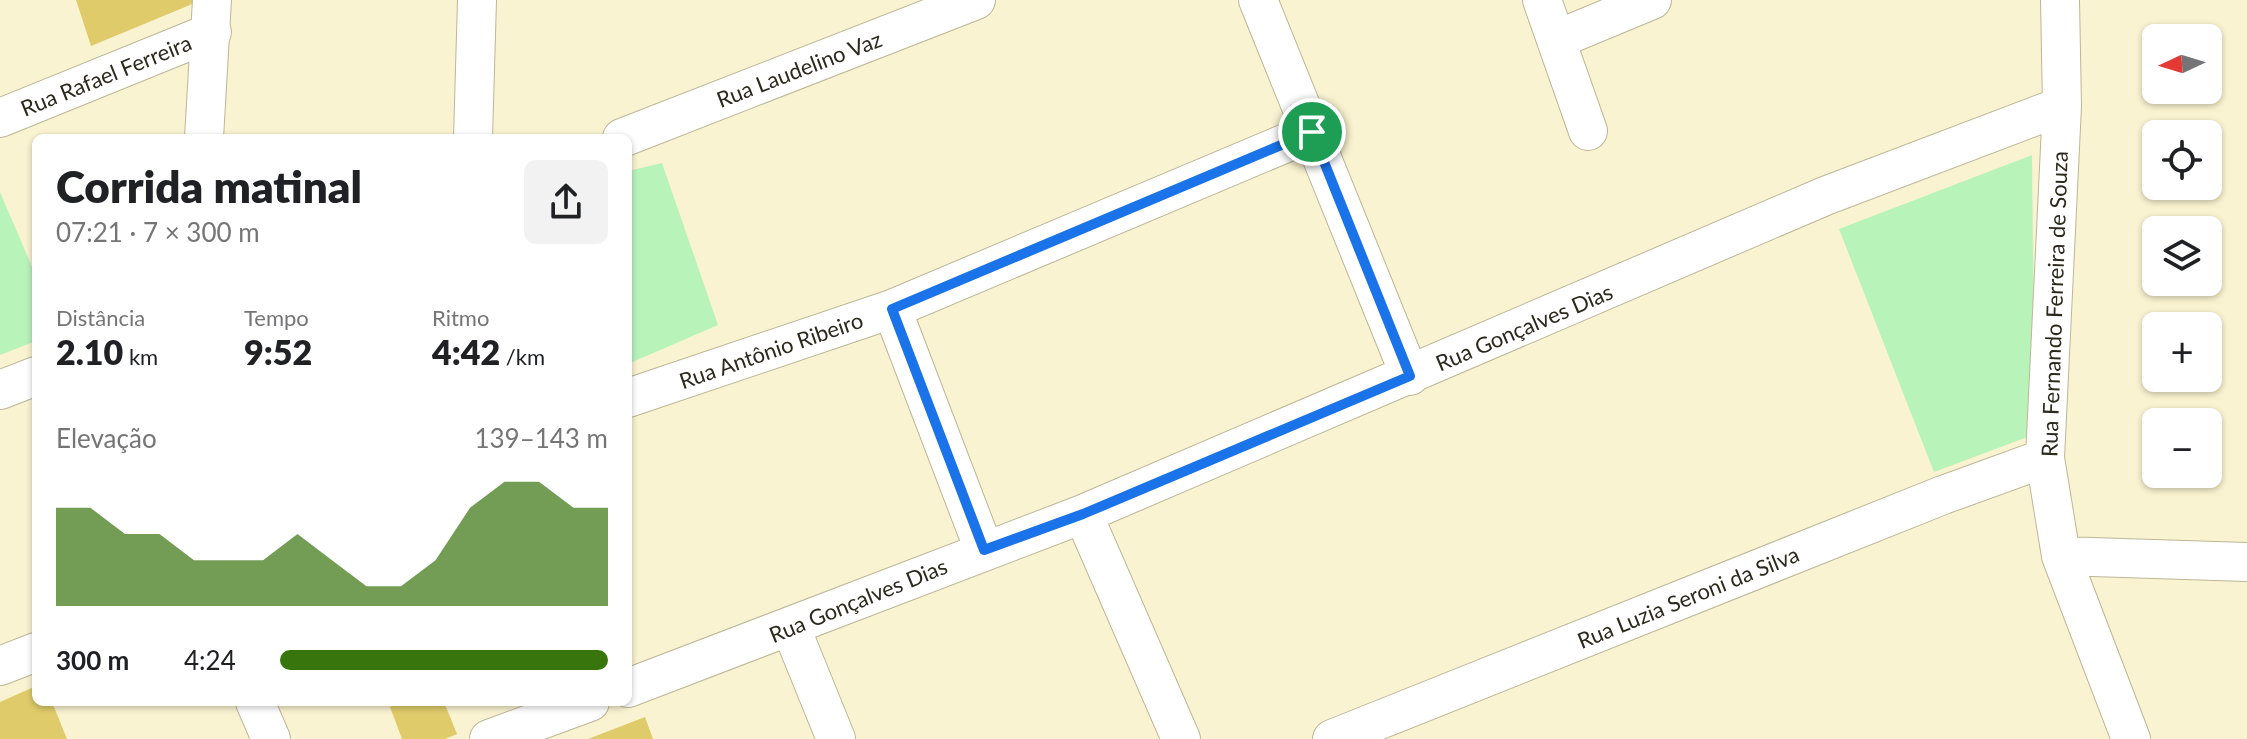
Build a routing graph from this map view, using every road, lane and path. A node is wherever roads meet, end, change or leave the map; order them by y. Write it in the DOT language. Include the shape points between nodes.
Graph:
graph roads {
  1 [pos="477,0"];
  2 [pos="976,0"];
  3 [pos="1258,0"];
  4 [pos="1542,0"];
  5 [pos="1652,0"];
  6 [pos="2060,0"];
  7 [pos="212,16"];
  8 [pos="1558,39"];
  9 [pos="2062,106"];
  10 [pos="0,118"];
  11 [pos="1588,131"];
  12 [pos="1312,132"];
  13 [pos="204,134"];
  14 [pos="473,134"];
  15 [pos="632,134"];
  16 [pos="892,309"];
  17 [pos="1410,376"];
  18 [pos="32,378"];
  19 [pos="0,390"];
  20 [pos="632,397"];
  21 [pos="2045,458"];
  22 [pos="1083,514"];
  23 [pos="984,550"];
  24 [pos="2061,556"];
  25 [pos="2247,562"];
  26 [pos="791,628"];
  27 [pos="32,654"];
  28 [pos="0,666"];
  29 [pos="632,687"];
  30 [pos="257,706"];
  31 [pos="579,706"];
  32 [pos="271,739"];
  33 [pos="489,739"];
  34 [pos="836,739"];
  35 [pos="1181,739"];
  36 [pos="1332,739"];
  37 [pos="2131,739"];
  1 -- 14 [label="street"];
  2 -- 15 [label="street, Rua Laudelino Vaz"];
  3 -- 12 [label="street"];
  4 -- 8 [label="street"];
  5 -- 8 [label="street"];
  6 -- 9 [label="street, Rua Fernando Ferreira de Souza"];
  7 -- 10 [label="street, Rua Rafael Ferreira"];
  7 -- 13 [label="street"];
  8 -- 11 [label="street"];
  9 -- 17 [label="street, Rua Gonçalves Dias" via="1825,196"];
  9 -- 21 [label="street, Rua Fernando Ferreira de Souza"];
  12 -- 16 [label="street, Rua Antônio Ribeiro"];
  12 -- 17 [label="street"];
  16 -- 20 [label="street, Rua Antônio Ribeiro"];
  16 -- 23 [label="street"];
  17 -- 22 [label="street, Rua Gonçalves Dias"];
  18 -- 19 [label="street"];
  21 -- 24 [label="street, Rua Fernando Ferreira de Souza"];
  21 -- 36 [label="street, Rua Luzia Seroni da Silva"];
  22 -- 23 [label="street, Rua Gonçalves Dias"];
  22 -- 35 [label="street"];
  23 -- 26 [label="street, Rua Gonçalves Dias"];
  24 -- 25 [label="street"];
  24 -- 37 [label="street, Rua Fernando Ferreira de Souza"];
  26 -- 29 [label="street, Rua Gonçalves Dias"];
  26 -- 34 [label="street"];
  27 -- 28 [label="street"];
  30 -- 32 [label="street"];
  31 -- 33 [label="street"];
}
